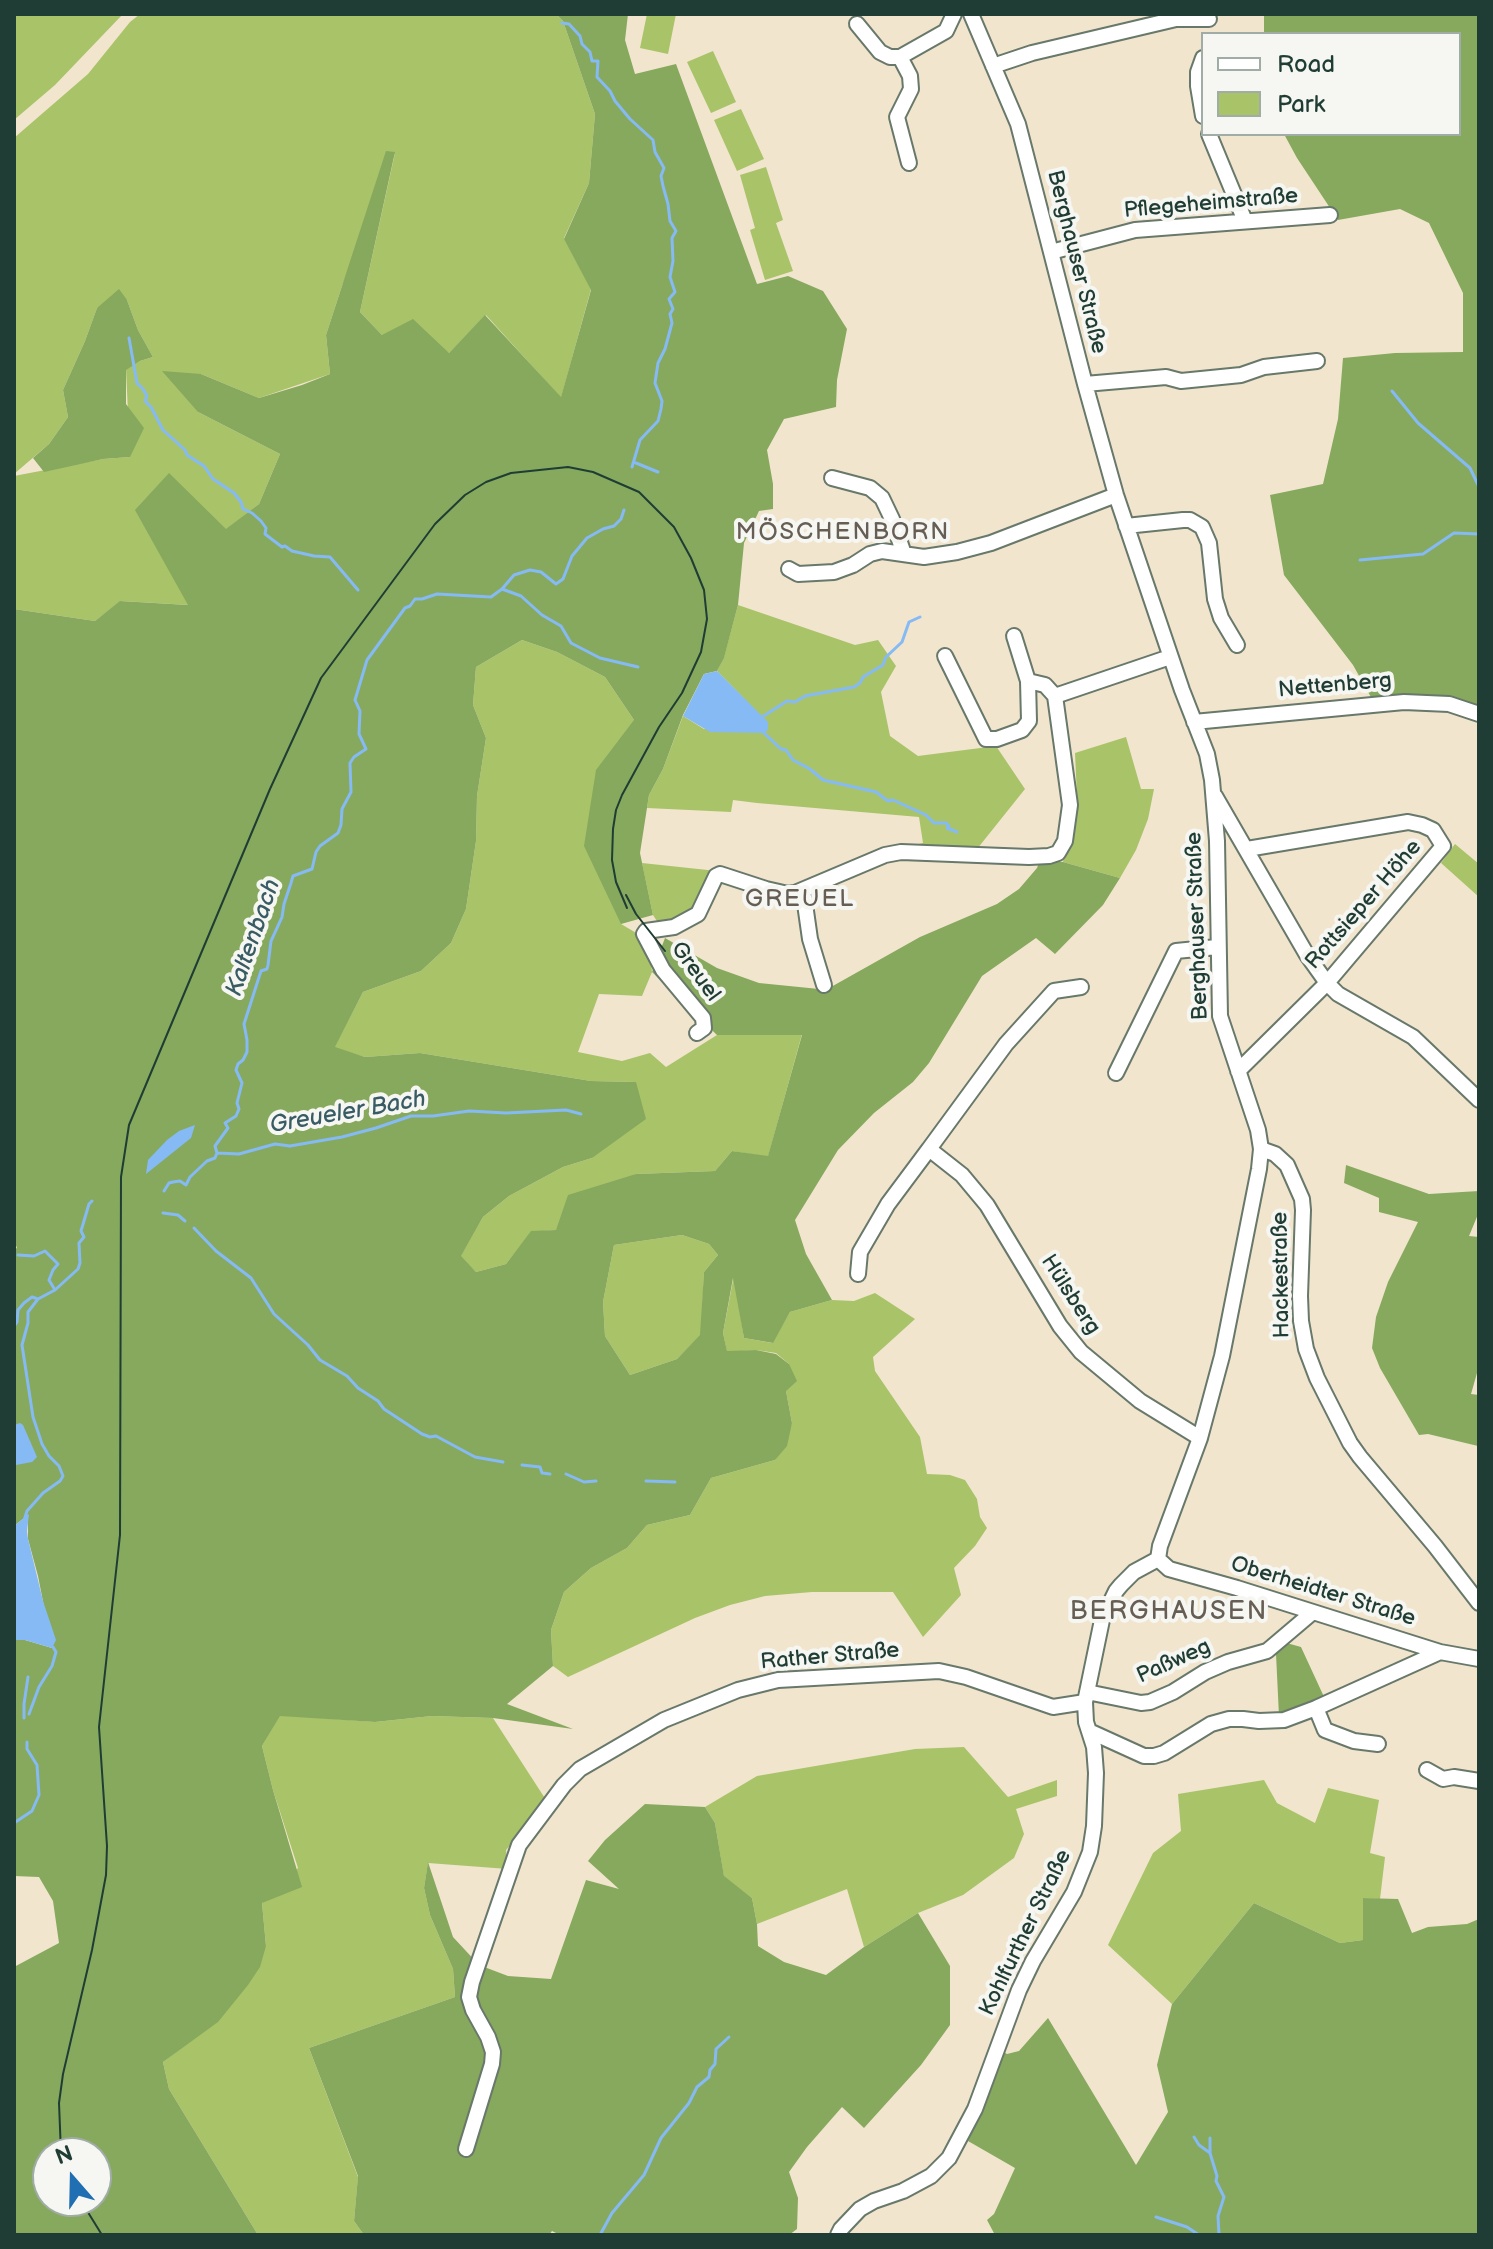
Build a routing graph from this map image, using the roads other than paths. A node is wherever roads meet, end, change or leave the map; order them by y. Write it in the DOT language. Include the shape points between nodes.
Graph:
graph roads {
  1 [pos="954,14"];
  2 [pos="971,14"];
  3 [pos="1209,22"];
  4 [pos="857,24"];
  5 [pos="900,57"];
  6 [pos="1201,64"];
  7 [pos="993,66"];
  8 [pos="1201,104"];
  9 [pos="1210,136"];
  10 [pos="909,163"];
  11 [pos="1330,215"];
  12 [pos="1245,221"];
  13 [pos="1051,252"];
  14 [pos="1317,361"];
  15 [pos="1085,384"];
  16 [pos="832,478"];
  17 [pos="1116,495"];
  18 [pos="1126,526"];
  19 [pos="904,554"];
  20 [pos="789,569"];
  21 [pos="1014,636"];
  22 [pos="1237,645"];
  23 [pos="945,656"];
  24 [pos="1170,657"];
  25 [pos="1028,681"];
  26 [pos="1055,696"];
  27 [pos="1479,714"];
  28 [pos="1194,722"];
  29 [pos="1213,792"];
  30 [pos="1247,849"];
  31 [pos="803,890"];
  32 [pos="1217,947"];
  33 [pos="1327,983"];
  34 [pos="824,985"];
  35 [pos="1081,987"];
  36 [pos="697,1033"];
  37 [pos="1238,1071"];
  38 [pos="1116,1073"];
  39 [pos="1479,1100"];
  40 [pos="929,1149"];
  41 [pos="1261,1149"];
  42 [pos="858,1274"];
  43 [pos="1200,1438"];
  44 [pos="1158,1559"];
  45 [pos="1479,1603"];
  46 [pos="1313,1612"];
  47 [pos="1440,1652"];
  48 [pos="1479,1659"];
  49 [pos="1086,1697"];
  50 [pos="1316,1708"];
  51 [pos="1089,1731"];
  52 [pos="1378,1744"];
  53 [pos="1427,1770"];
  54 [pos="1479,1781"];
  55 [pos="466,2149"];
  56 [pos="838,2235"];
  1 -- 5 [label="street" via="946,31"];
  2 -- 7 [label="street, Berghauser Straße"];
  3 -- 7 [label="street" via="1176,19"];
  4 -- 5 [label="street" via="880,52"];
  5 -- 10 [label="street" via="910,76 911,89 897,117"];
  6 -- 8 [label="street"];
  7 -- 13 [label="street, Berghauser Straße" via="1018,124"];
  9 -- 12 [label="street"];
  11 -- 12 [label="street, Pflegeheimstraße"];
  12 -- 13 [label="street, Pflegeheimstraße" via="1135,230"];
  13 -- 15 [label="street, Berghauser Straße"];
  14 -- 15 [label="street" via="1181,381 1166,377"];
  15 -- 17 [label="street, Berghauser Straße"];
  16 -- 19 [label="street" via="870,488 882,498"];
  17 -- 18 [label="street, Berghauser Straße"];
  17 -- 19 [label="street" via="991,543 924,557"];
  18 -- 22 [label="street" via="1190,520 1202,527 1217,606"];
  18 -- 24 [label="street, Berghauser Straße"];
  19 -- 20 [label="street" via="870,554 834,572 798,574"];
  21 -- 25 [label="street"];
  23 -- 25 [label="street" via="986,739 1022,730 1029,721"];
  24 -- 26 [label="street"];
  24 -- 28 [label="street, Berghauser Straße"];
  25 -- 26 [label="street" via="1045,685"];
  26 -- 31 [label="street, Greuel" via="1070,805 1060,851 1029,857 885,855"];
  27 -- 28 [label="street, Nettenberg" via="1449,704 1404,702"];
  28 -- 29 [label="street, Berghauser Straße" via="1207,754"];
  29 -- 30 [label="street"];
  29 -- 32 [label="street, Berghauser Straße"];
  30 -- 33 [label="street"];
  30 -- 33 [label="street, Rottsieper Höhe" via="1408,822 1439,837 1443,846"];
  31 -- 34 [label="street"];
  31 -- 36 [label="street, Greuel" via="788,894 720,874 698,914 674,927 646,931 663,970 703,1018 704,1028"];
  32 -- 37 [label="street, Berghauser Straße" via="1220,1016"];
  32 -- 38 [label="street" via="1176,951"];
  33 -- 37 [label="street, Rottsieper Höhe"];
  33 -- 39 [label="street" via="1413,1037"];
  35 -- 40 [label="street" via="1054,991 1006,1044"];
  37 -- 41 [label="street, Berghauser Straße" via="1256,1117"];
  40 -- 42 [label="street" via="860,1252"];
  40 -- 43 [label="street, Hülsberg" via="962,1175 987,1205 1081,1352 1140,1401"];
  41 -- 43 [label="street, Berghauser Straße" via="1235,1296"];
  41 -- 45 [label="street, Hackestraße" via="1287,1165 1302,1199 1301,1321 1317,1378 1360,1457"];
  43 -- 44 [label="street, Berghauser Straße"];
  44 -- 46 [label="street, Oberheidter Straße" via="1169,1569"];
  44 -- 49 [label="street, Kohlfurther Straße" via="1134,1572 1116,1591 1099,1630"];
  46 -- 47 [label="street, Oberheidter Straße"];
  46 -- 49 [label="street, Paßweg" via="1267,1651 1217,1667 1150,1702"];
  47 -- 48 [label="street, Oberheidter Straße"];
  47 -- 50 [label="street"];
  49 -- 51 [label="street, Kohlfurther Straße"];
  49 -- 55 [label="street, Rather Straße" via="1053,1707 939,1671 778,1680 664,1720 580,1769 519,1845 472,1982 469,1997 493,2052"];
  50 -- 51 [label="street" via="1284,1720 1229,1719 1211,1724 1154,1756"];
  50 -- 52 [label="street" via="1325,1730"];
  51 -- 56 [label="street, Kohlfurther Straße" via="1096,1773 1090,1852 1074,1892 1019,1990 966,2129 931,2176 860,2209"];
  53 -- 54 [label="street" via="1443,1779"];
}
